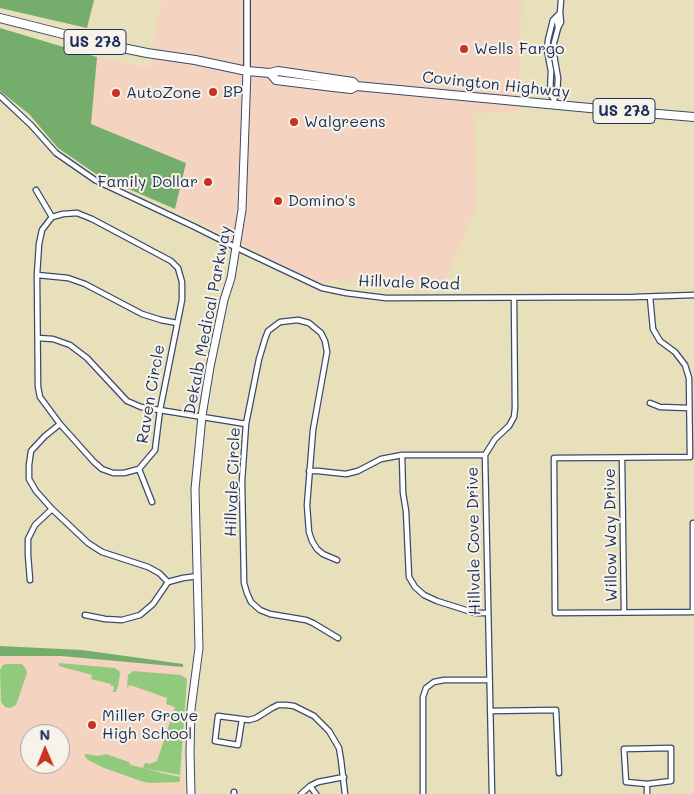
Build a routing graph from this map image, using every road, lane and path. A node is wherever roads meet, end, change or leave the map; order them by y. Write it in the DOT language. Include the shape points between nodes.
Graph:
graph roads {
  1 [pos="247,0"];
  2 [pos="556,0"];
  3 [pos="562,2"];
  4 [pos="560,13"];
  5 [pos="0,18"];
  6 [pos="557,30"];
  7 [pos="550,31"];
  8 [pos="247,71"];
  9 [pos="0,96"];
  10 [pos="554,102"];
  11 [pos="694,117"];
  12 [pos="36,190"];
  13 [pos="52,217"];
  14 [pos="236,248"];
  15 [pos="37,276"];
  16 [pos="694,294"];
  17 [pos="650,296"];
  18 [pos="514,298"];
  19 [pos="177,323"];
  20 [pos="38,338"];
  21 [pos="650,404"];
  22 [pos="690,408"];
  23 [pos="160,410"];
  24 [pos="202,416"];
  25 [pos="60,424"];
  26 [pos="246,424"];
  27 [pos="402,455"];
  28 [pos="485,456"];
  29 [pos="622,458"];
  30 [pos="139,469"];
  31 [pos="309,472"];
  32 [pos="152,502"];
  33 [pos="52,509"];
  34 [pos="693,523"];
  35 [pos="337,560"];
  36 [pos="198,576"];
  37 [pos="30,580"];
  38 [pos="168,582"];
  39 [pos="624,612"];
  40 [pos="693,612"];
  41 [pos="488,614"];
  42 [pos="86,615"];
  43 [pos="338,638"];
  44 [pos="489,680"];
  45 [pos="490,711"];
  46 [pos="242,719"];
  47 [pos="559,773"];
  48 [pos="344,777"];
  49 [pos="647,784"];
  50 [pos="310,786"];
  51 [pos="191,794"];
  52 [pos="300,794"];
  53 [pos="316,794"];
  54 [pos="345,794"];
  55 [pos="423,794"];
  56 [pos="492,794"];
  57 [pos="647,794"];
  1 -- 8 [label="street, Dekalb Medical Parkway"];
  2 -- 3 [label="street"];
  3 -- 4 [label="street"];
  4 -- 6 [label="street" via="561,22"];
  4 -- 7 [label="street" via="553,20"];
  5 -- 8 [label="main road, Covington Highway / US 278" via="103,44"];
  6 -- 7 [label="street"];
  6 -- 10 [label="street" via="554,56 558,78"];
  7 -- 10 [label="street" via="547,50 551,71 550,94"];
  8 -- 10 [label="main road, Covington Highway / US 278" via="278,71 353,82 356,86"];
  8 -- 14 [label="main road, Dekalb Medical Parkway" via="242,210"];
  9 -- 14 [label="street, Hillvale Road" via="56,152 95,180"];
  10 -- 11 [label="main road, Covington Highway / US 278"];
  12 -- 13 [label="street"];
  13 -- 15 [label="street" via="42,230"];
  13 -- 19 [label="street, Raven Circle" via="77,213 171,261 178,268 182,282"];
  14 -- 18 [label="street, Hillvale Road" via="322,288 346,293 386,298"];
  14 -- 24 [label="main road, Dekalb Medical Parkway"];
  15 -- 19 [label="street" via="68,278 142,314"];
  15 -- 20 [label="street"];
  16 -- 17 [label="street, Hillvale Road"];
  17 -- 18 [label="street, Hillvale Road"];
  17 -- 22 [label="street" via="653,329 660,341 685,365"];
  18 -- 28 [label="street, Hillvale Cove Drive" via="516,408 509,426"];
  19 -- 23 [label="street, Raven Circle"];
  20 -- 23 [label="street" via="70,345 87,358 127,401"];
  20 -- 25 [label="street" via="40,397"];
  21 -- 22 [label="street"];
  22 -- 29 [label="street" via="690,457"];
  23 -- 24 [label="street"];
  23 -- 30 [label="street, Raven Circle" via="155,450"];
  24 -- 26 [label="street"];
  24 -- 36 [label="main road, Dekalb Medical Parkway" via="195,489"];
  25 -- 30 [label="street" via="102,469 124,473"];
  25 -- 33 [label="street" via="31,450 29,465 29,479"];
  26 -- 31 [label="street, Hillvale Circle" via="268,331 280,322 298,320 315,327 325,341 327,352"];
  26 -- 43 [label="street, Hillvale Circle" via="242,500 247,593 260,610 306,620"];
  27 -- 28 [label="street"];
  27 -- 31 [label="street" via="381,459 346,474"];
  27 -- 41 [label="street" via="409,577 424,595"];
  28 -- 41 [label="street, Hillvale Cove Drive"];
  29 -- 39 [label="street, Willow Way Drive"];
  29 -- 39 [label="street" via="554,458 555,613"];
  30 -- 32 [label="street"];
  31 -- 35 [label="street, Hillvale Circle" via="309,532 317,549"];
  33 -- 37 [label="street" via="35,525 28,539"];
  33 -- 38 [label="street" via="95,548 159,572"];
  34 -- 40 [label="street"];
  36 -- 38 [label="street"];
  36 -- 51 [label="main road, Dekalb Medical Parkway" via="199,648 190,723"];
  38 -- 42 [label="street" via="153,604 140,615 122,620"];
  39 -- 40 [label="street"];
  41 -- 44 [label="street, Hillvale Cove Drive"];
  44 -- 45 [label="street, Hillvale Cove Drive"];
  44 -- 55 [label="street" via="444,680 426,688 423,697"];
  45 -- 47 [label="street" via="556,710"];
  45 -- 56 [label="street, Hillvale Cove Drive"];
  46 -- 46 [label="street" via="238,745 215,741 218,716"];
  46 -- 48 [label="street" via="256,718 272,708 286,705 314,716 329,731 339,748"];
  48 -- 50 [label="street"];
  48 -- 54 [label="street"];
  49 -- 49 [label="street" via="671,781 671,748 624,749 626,782"];
  49 -- 57 [label="street"];
  50 -- 52 [label="street"];
  50 -- 53 [label="street"];
}
